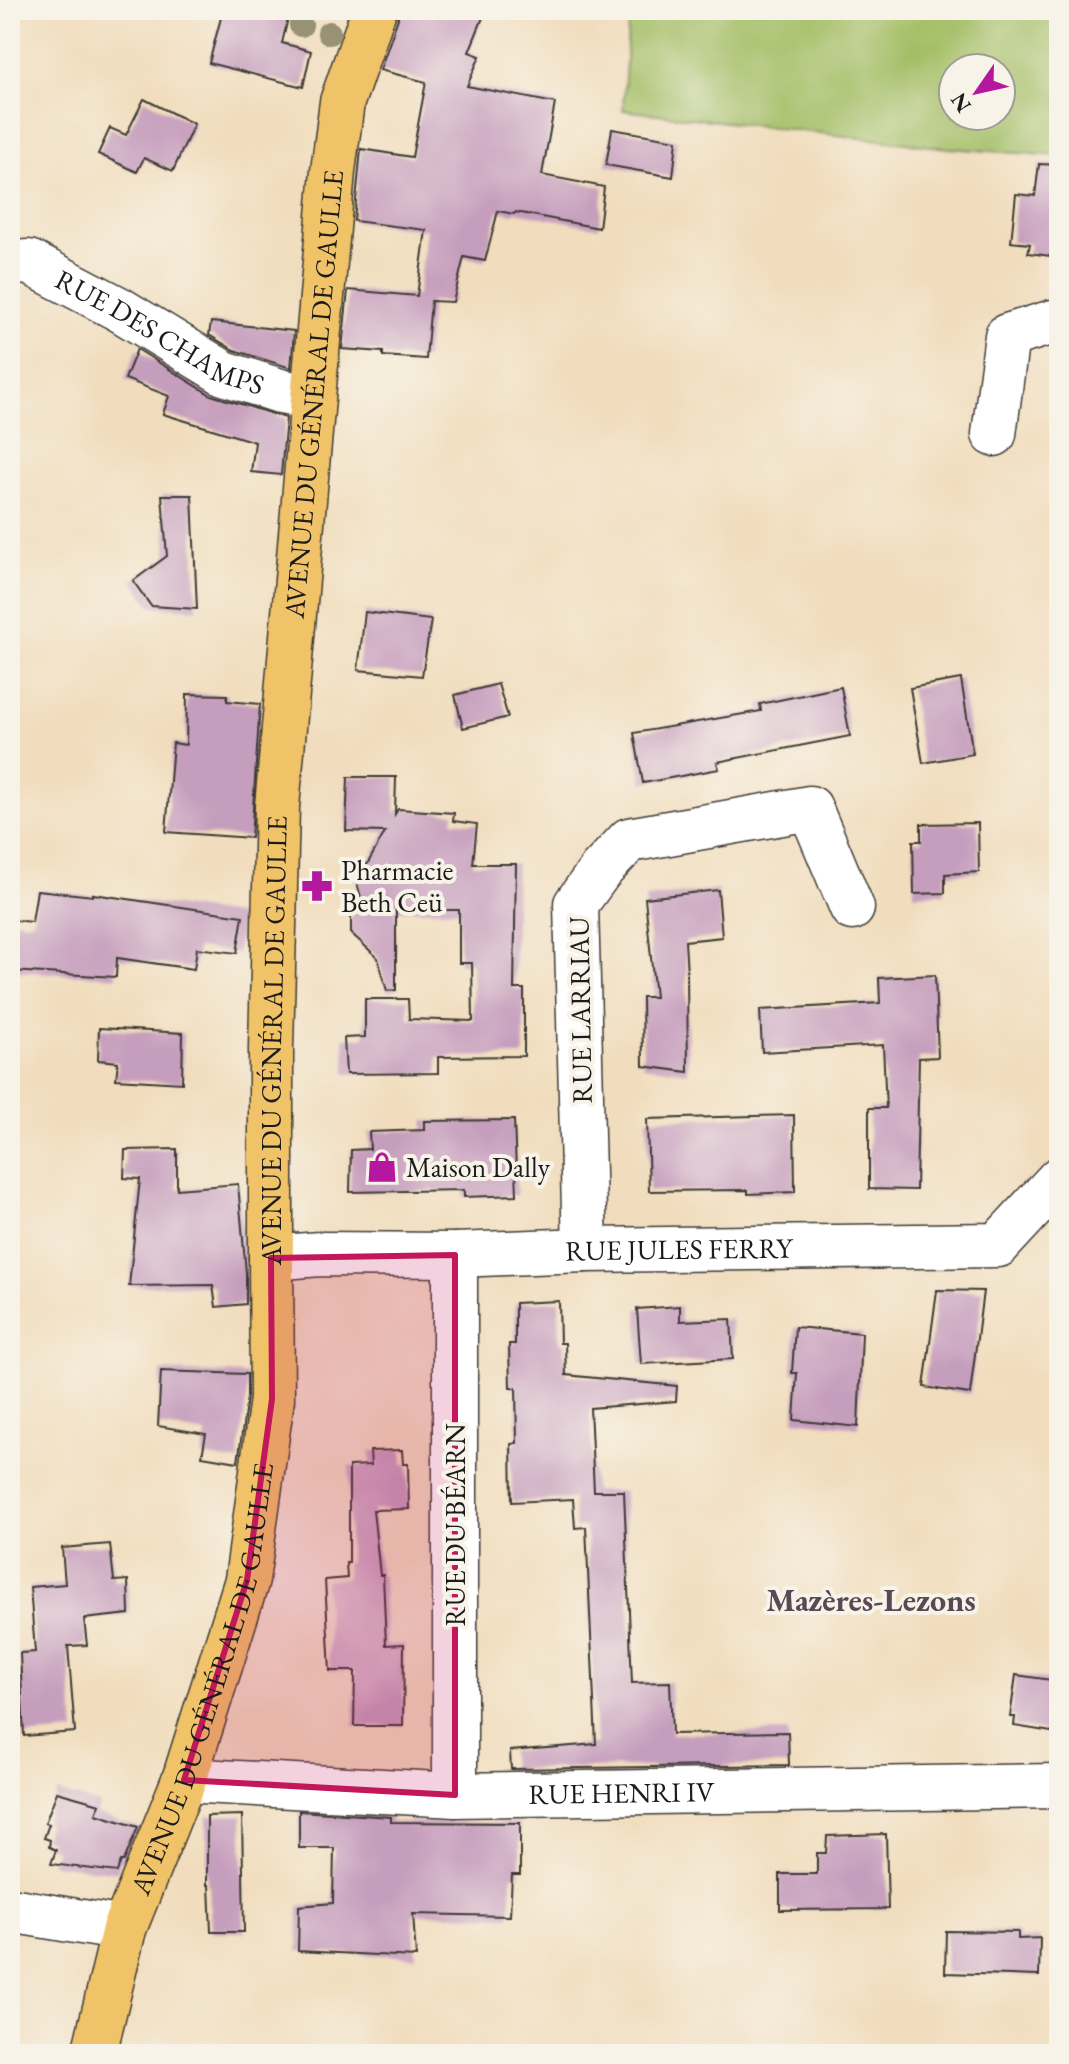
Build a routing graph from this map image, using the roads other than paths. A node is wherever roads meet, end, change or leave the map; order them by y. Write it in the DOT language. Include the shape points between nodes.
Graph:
graph roads {
  1 [pos="374,10"];
  2 [pos="10,263"];
  3 [pos="1059,322"];
  4 [pos="312,397"];
  5 [pos="994,434"];
  6 [pos="852,908"];
  7 [pos="1059,1179"];
  8 [pos="585,1250"];
  9 [pos="455,1255"];
  10 [pos="271,1258"];
  11 [pos="184,1780"];
  12 [pos="1059,1786"];
  13 [pos="455,1795"];
  14 [pos="10,1910"];
  15 [pos="124,1929"];
  16 [pos="94,2054"];
  1 -- 4 [label="main road, AVENUE DU GÉNÉRAL DE GAULLE" via="342,102"];
  2 -- 4 [label="street, RUE DES CHAMPS" via="29,262 224,373"];
  3 -- 5 [label="street" via="1007,336"];
  4 -- 10 [label="main road, AVENUE DU GÉNÉRAL DE GAULLE" via="277,807"];
  6 -- 8 [label="street, RUE LARRIAU" via="810,808 629,840 600,871 576,904"];
  7 -- 8 [label="street, RUE JULES FERRY" via="998,1245"];
  8 -- 9 [label="street, RUE JULES FERRY"];
  9 -- 10 [label="street, RUE JULES FERRY"];
  9 -- 13 [label="street, RUE DU BÉARN"];
  10 -- 11 [label="main road, AVENUE DU GÉNÉRAL DE GAULLE" via="272,1399 247,1580"];
  11 -- 13 [label="street, RUE HENRI IV"];
  11 -- 15 [label="main road, AVENUE DU GÉNÉRAL DE GAULLE"];
  12 -- 13 [label="street, RUE HENRI IV"];
  14 -- 15 [label="street"];
  15 -- 16 [label="main road, AVENUE DU GÉNÉRAL DE GAULLE"];
}
